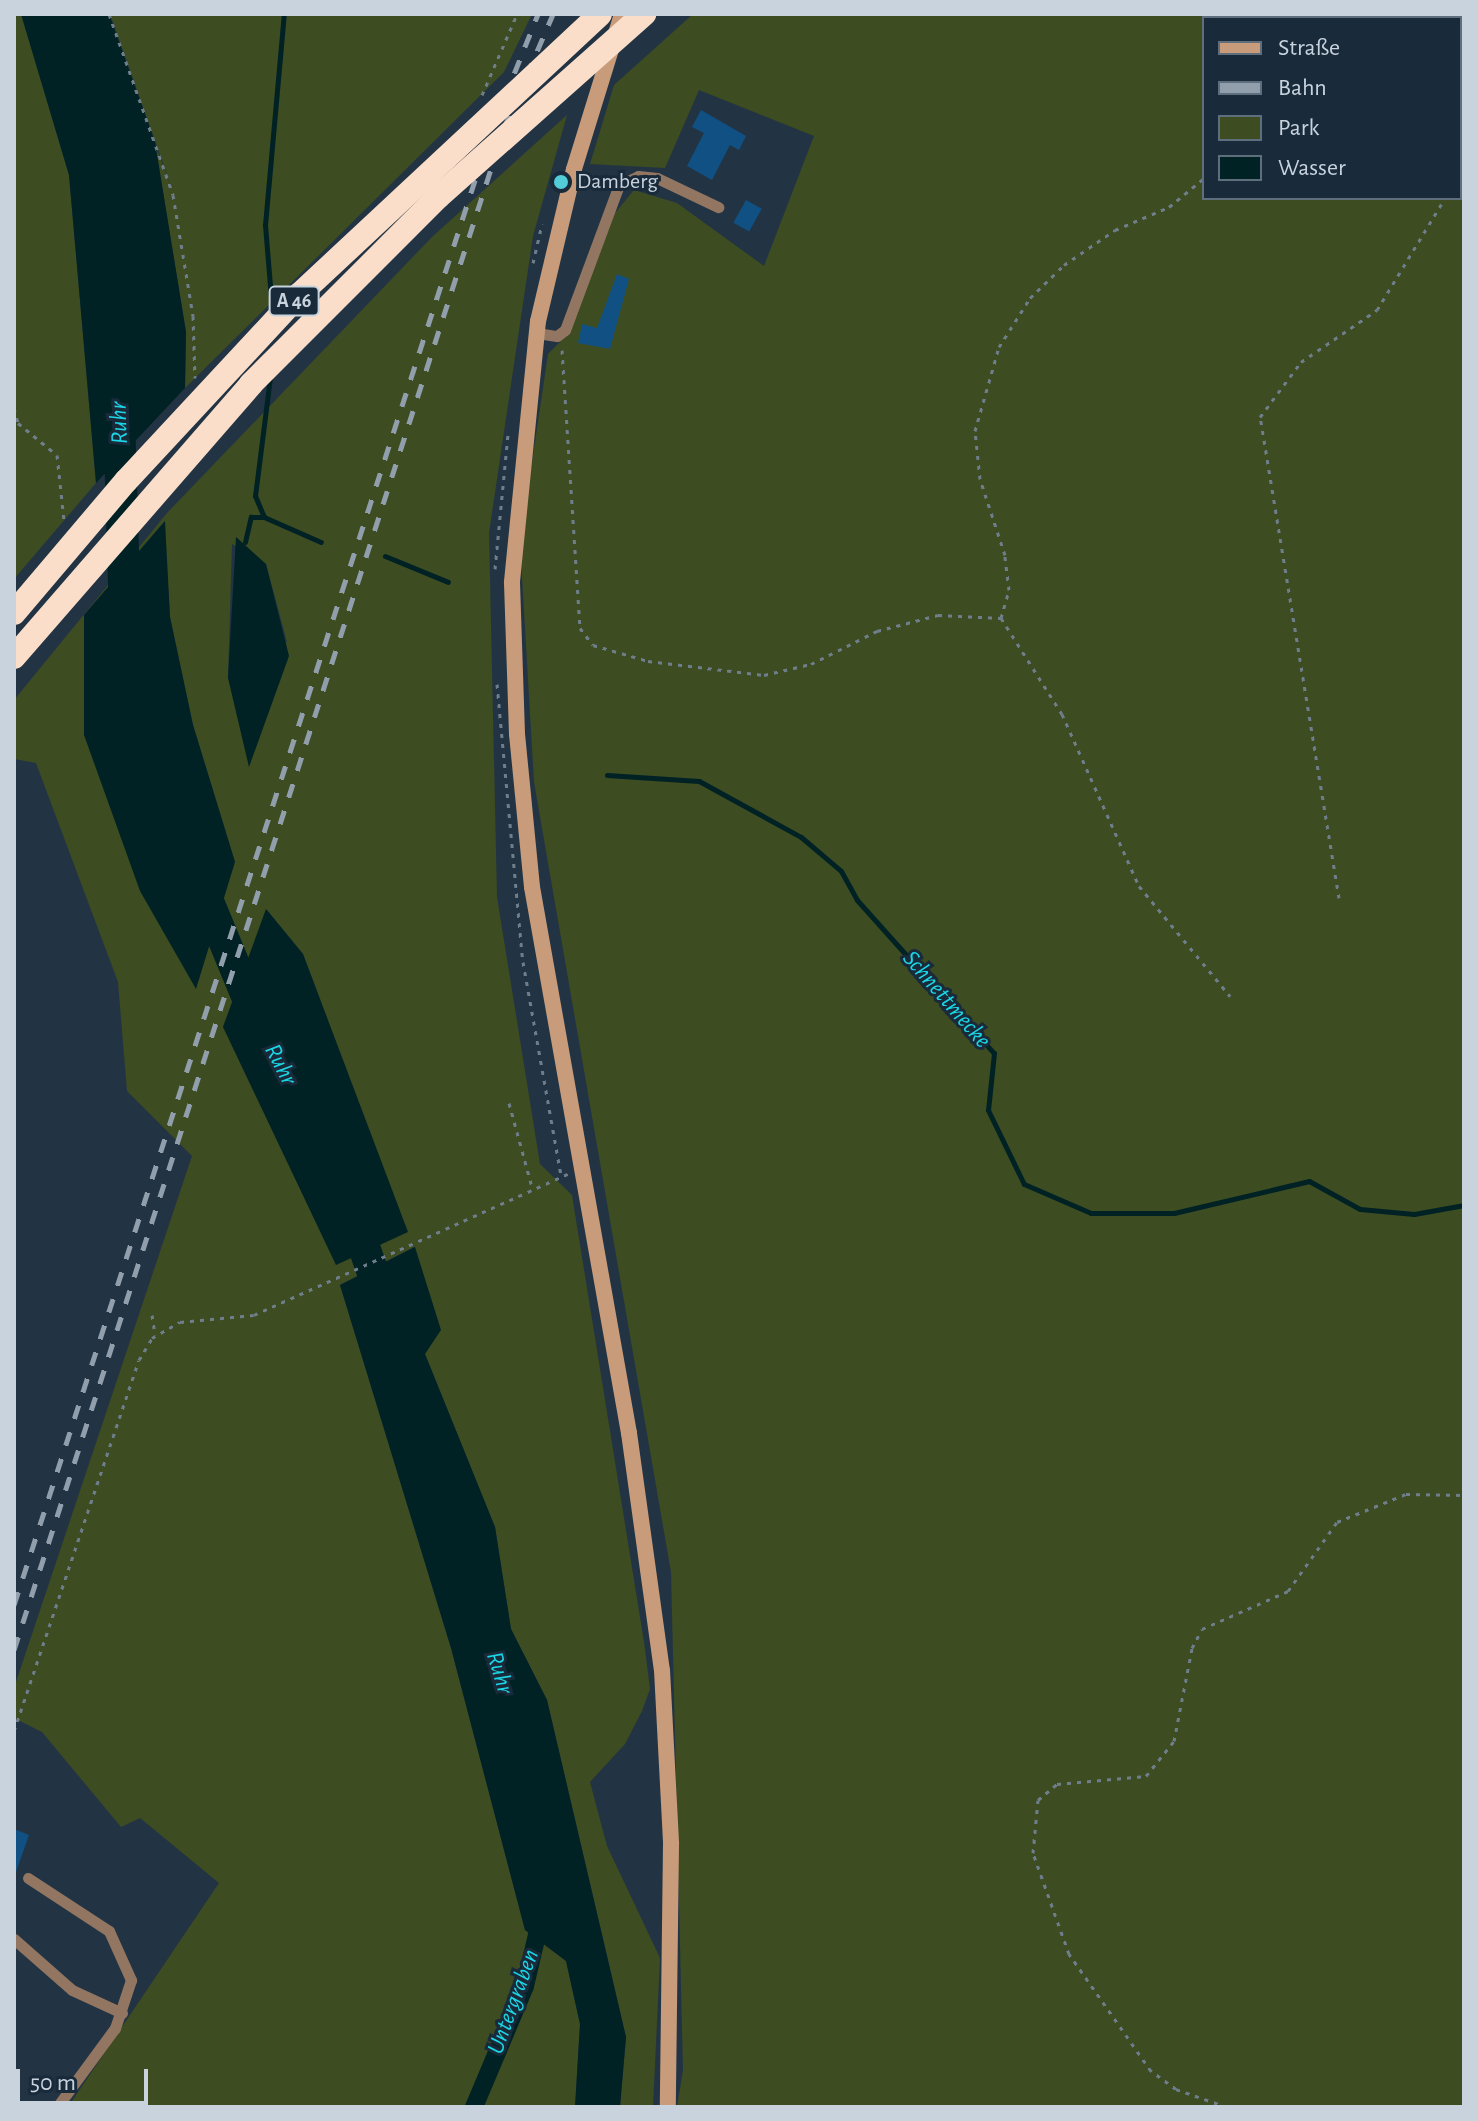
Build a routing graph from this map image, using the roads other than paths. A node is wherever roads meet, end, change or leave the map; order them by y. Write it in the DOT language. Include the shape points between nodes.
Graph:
graph roads {
  1 [pos="600,14"];
  2 [pos="622,14"];
  3 [pos="644,14"];
  4 [pos="718,207"];
  5 [pos="537,333"];
  6 [pos="14,613"];
  7 [pos="14,657"];
  8 [pos="28,1878"];
  9 [pos="14,1939"];
  10 [pos="122,2013"];
  11 [pos="57,2107"];
  12 [pos="668,2107"];
  1 -- 6 [label="highway, A 46, bridge" via="300,294 126,481"];
  2 -- 5 [label="main road" via="574,169"];
  3 -- 7 [label="highway, A 46, bridge" via="333,300 162,482"];
  4 -- 5 [label="lane" via="657,178 638,176 619,185 560,334"];
  5 -- 12 [label="main road" via="514,525 520,776 551,1013 631,1447 662,1670 671,1844"];
  8 -- 10 [label="lane" via="85,1910 120,1944 132,1989"];
  9 -- 10 [label="lane" via="68,1987"];
  10 -- 11 [label="lane"];
}
